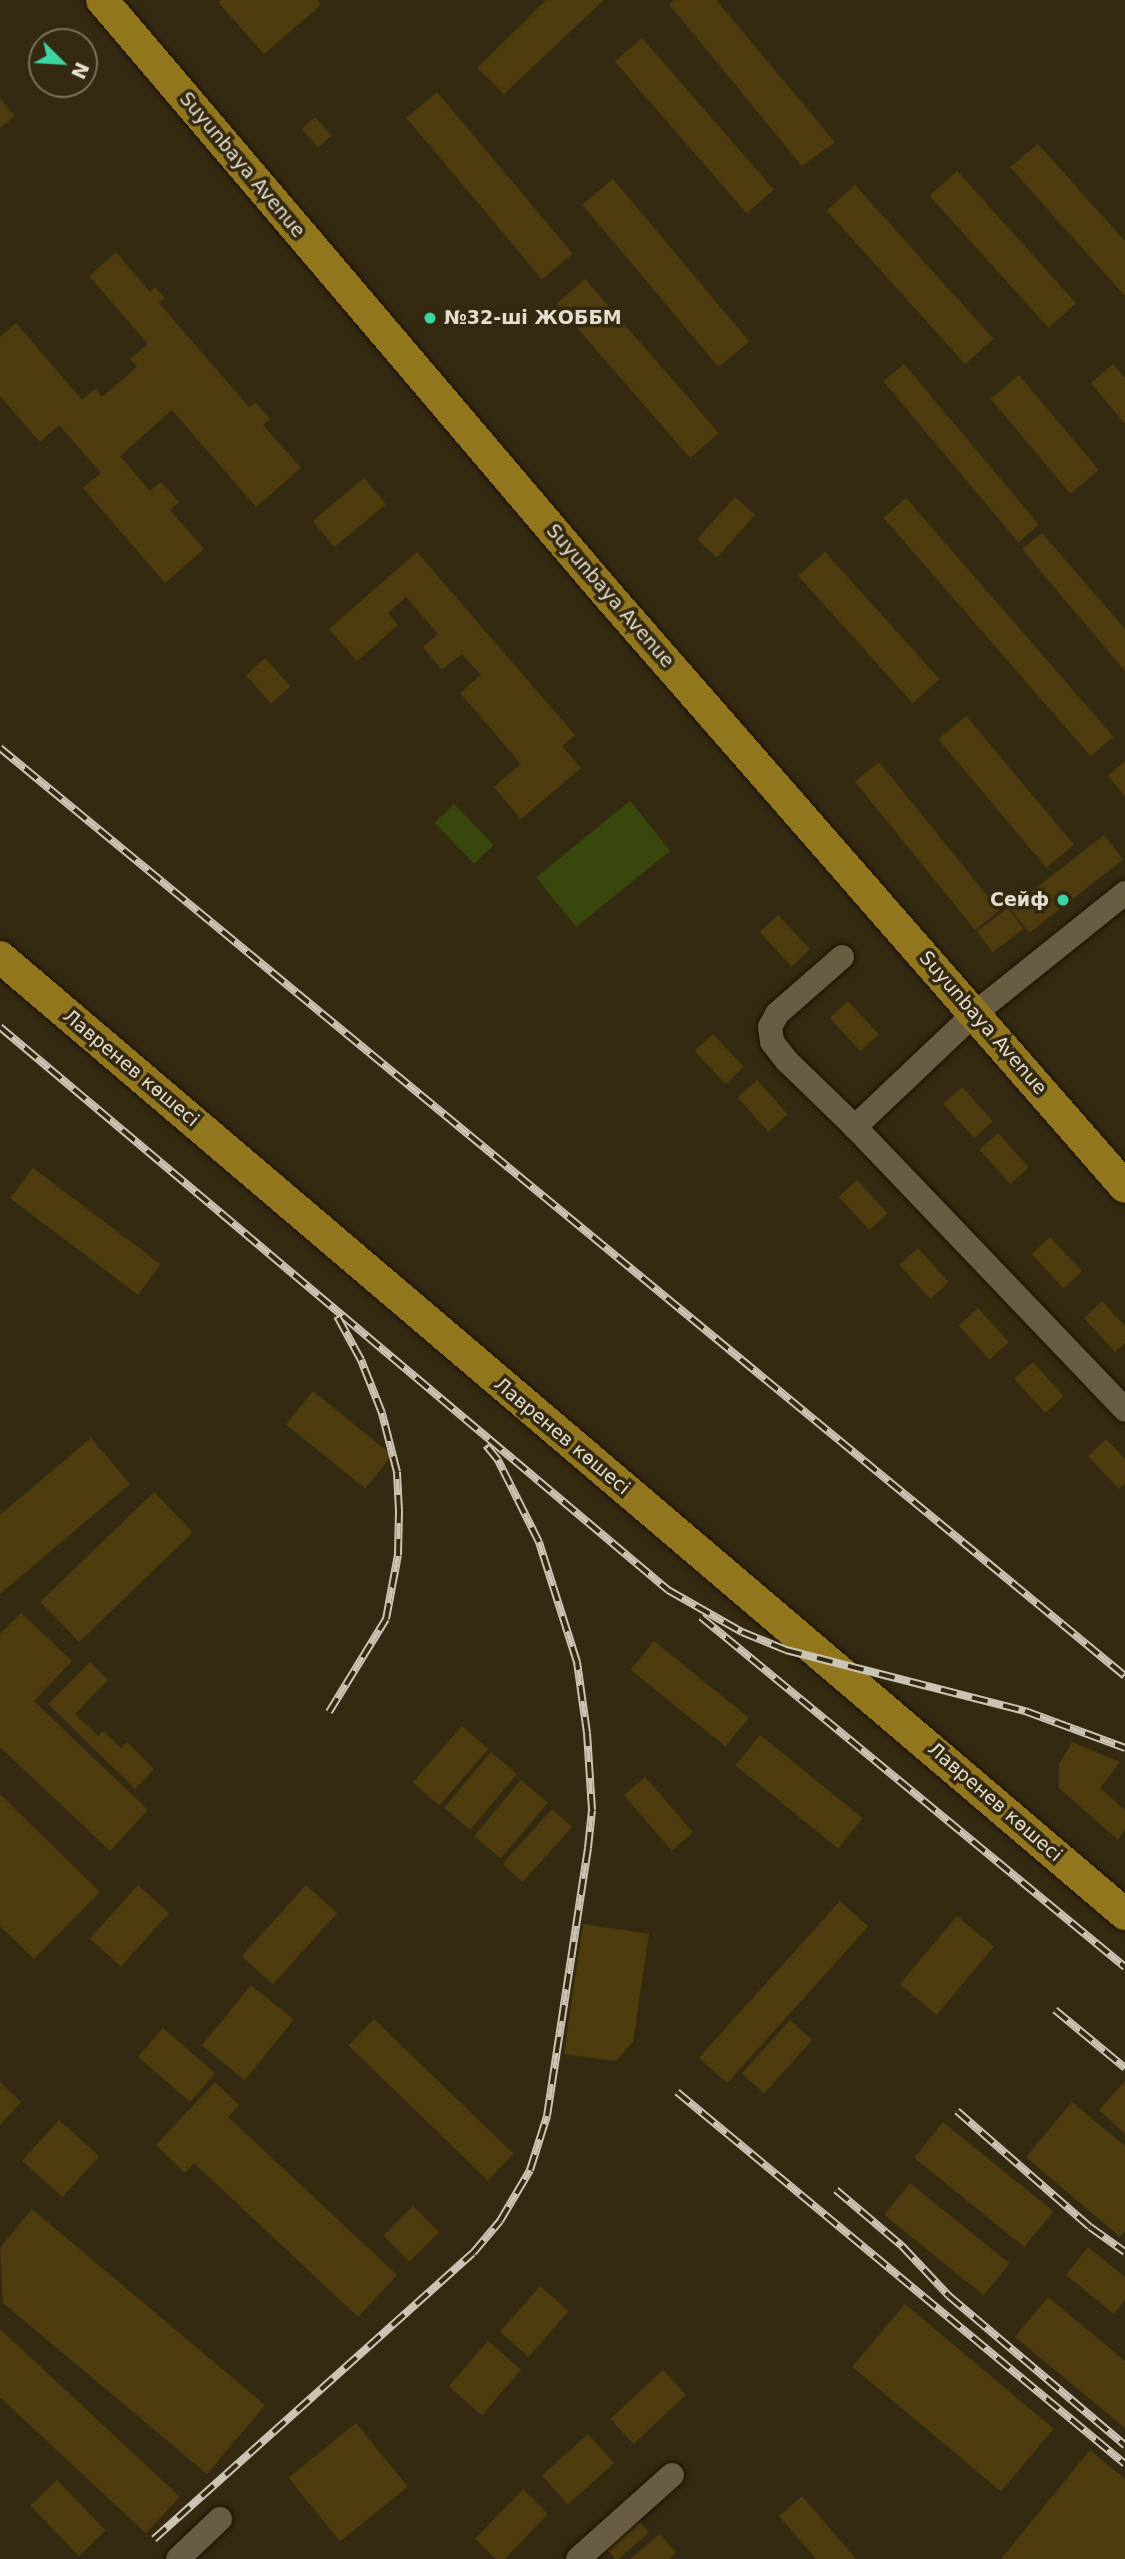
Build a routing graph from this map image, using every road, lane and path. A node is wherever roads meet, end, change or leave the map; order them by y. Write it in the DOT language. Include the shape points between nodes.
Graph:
graph roads {
  1 [pos="102,0"];
  2 [pos="1125,894"];
  3 [pos="0,957"];
  4 [pos="842,957"];
  5 [pos="975,1013"];
  6 [pos="855,1127"];
  7 [pos="1125,1187"];
  8 [pos="1125,1410"];
  9 [pos="1125,1914"];
  10 [pos="672,2475"];
  11 [pos="220,2519"];
  12 [pos="178,2559"];
  13 [pos="578,2559"];
  1 -- 5 [label="main road, Suyunbaya Avenue" via="607,594"];
  2 -- 5 [label="street"];
  3 -- 9 [label="main road, Лавренев көшесі"];
  4 -- 6 [label="street" via="777,1014 769,1027 772,1042 787,1061"];
  5 -- 6 [label="street"];
  5 -- 7 [label="main road, Suyunbaya Avenue"];
  6 -- 8 [label="street"];
  10 -- 13 [label="street"];
  11 -- 12 [label="street"];
}
